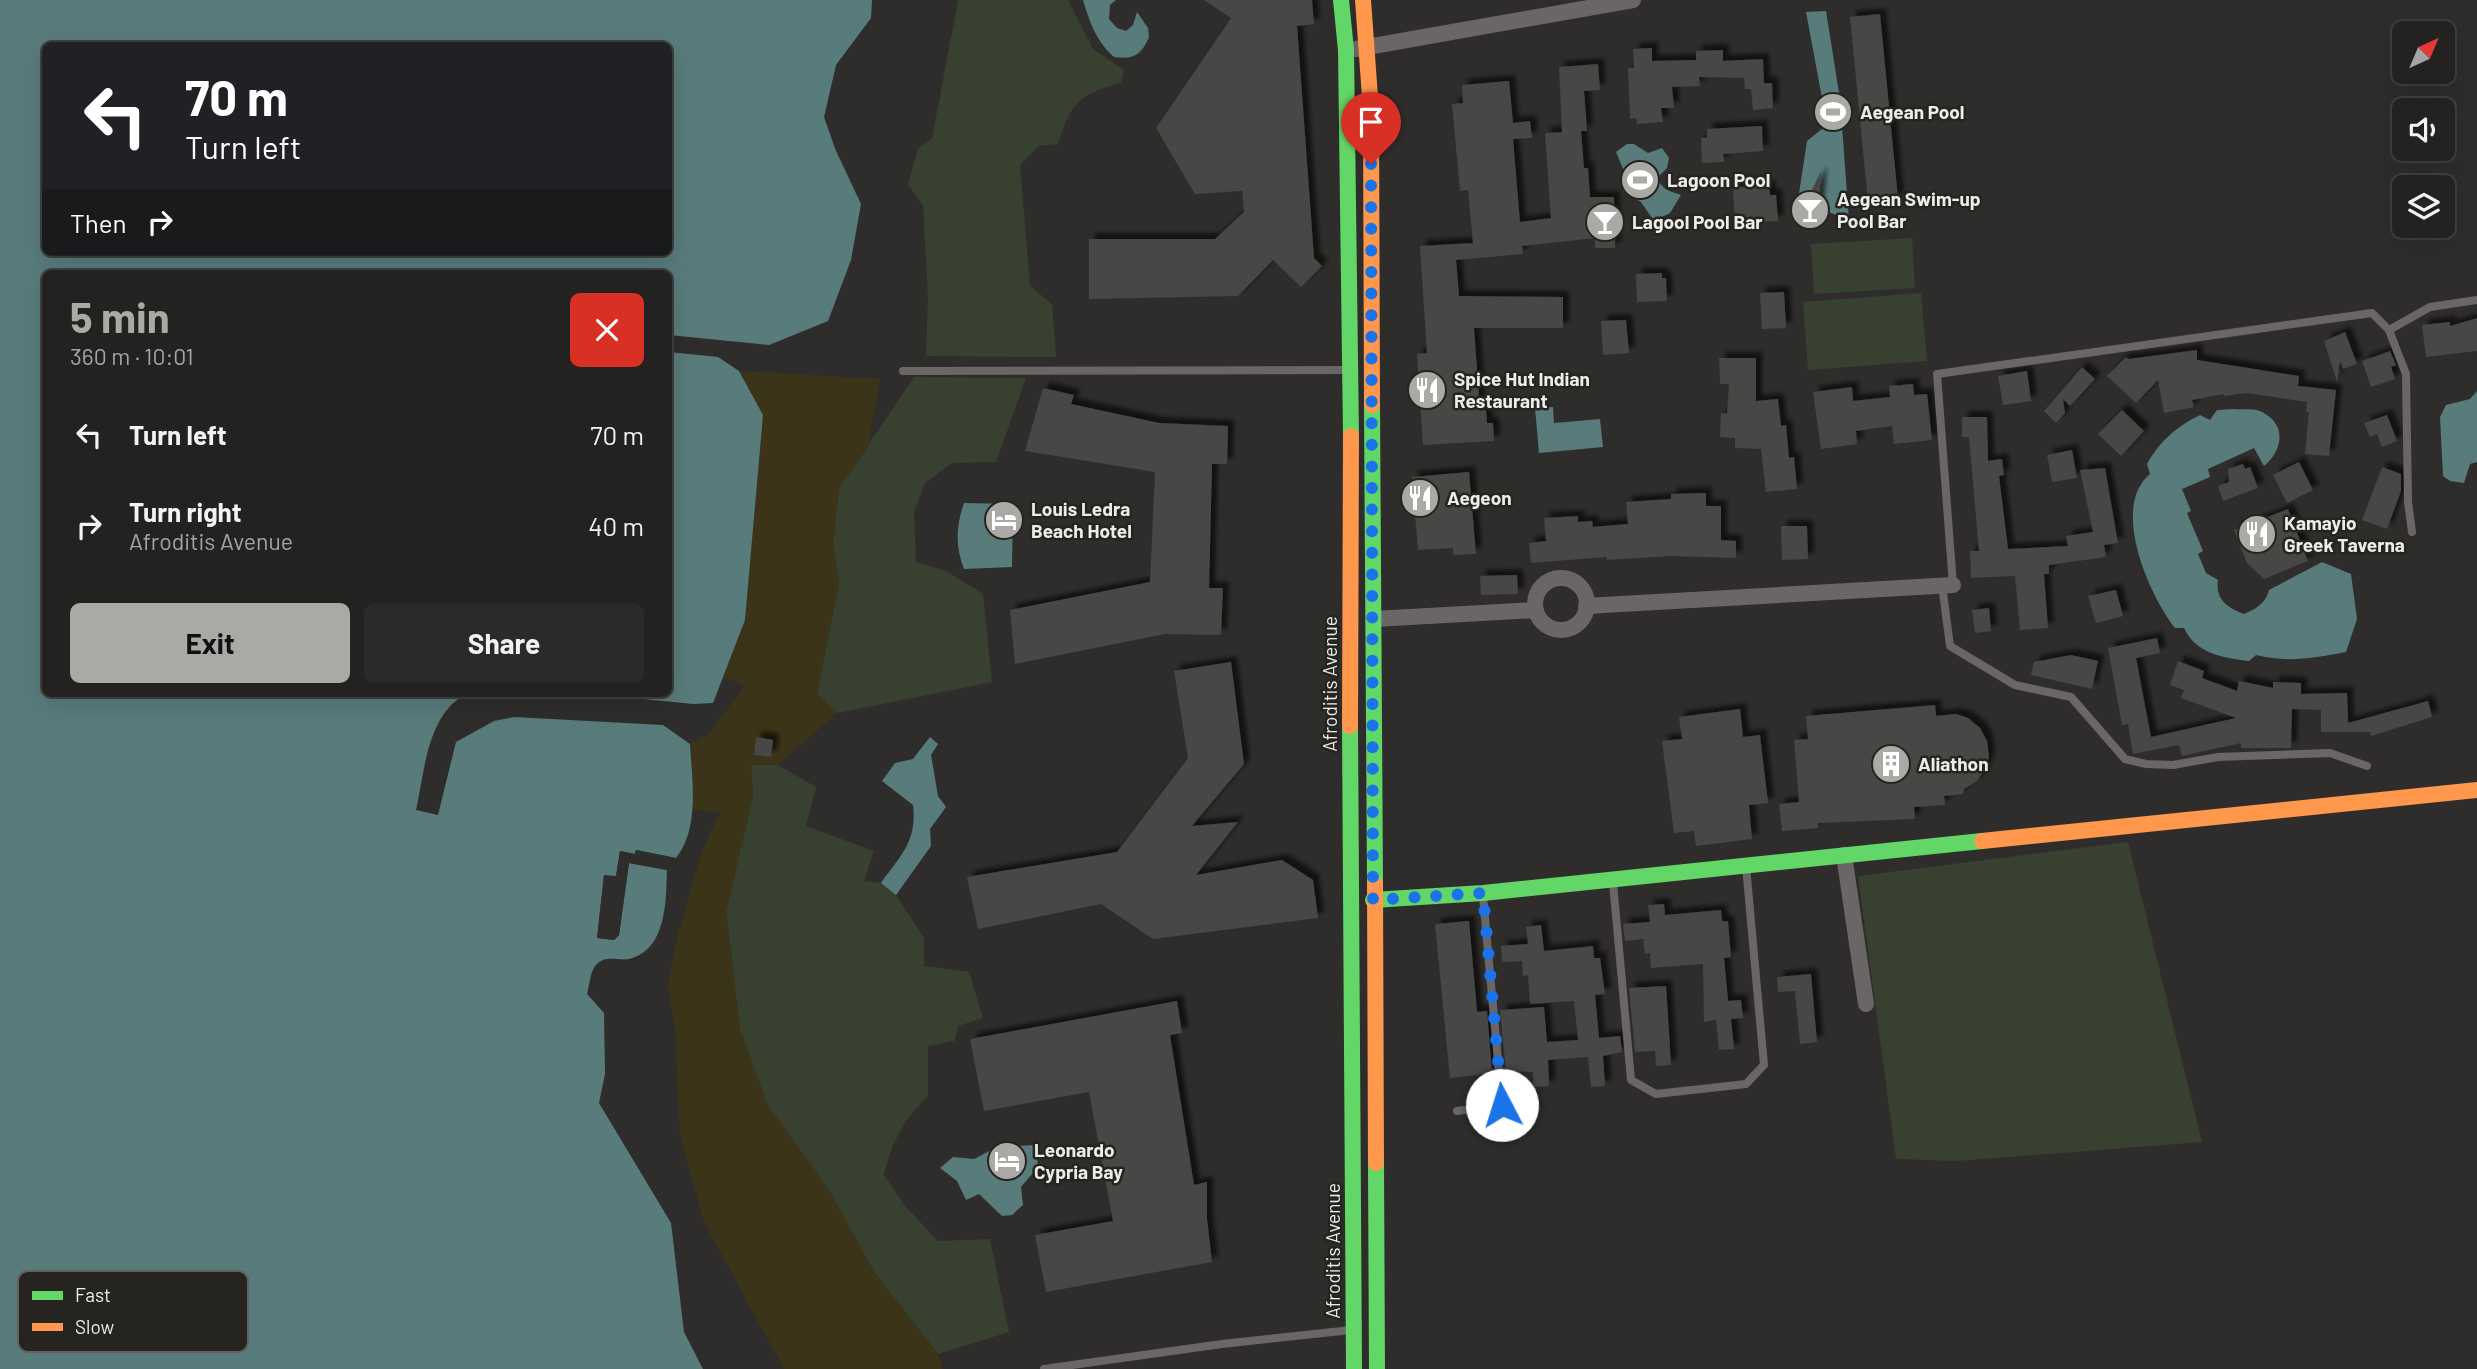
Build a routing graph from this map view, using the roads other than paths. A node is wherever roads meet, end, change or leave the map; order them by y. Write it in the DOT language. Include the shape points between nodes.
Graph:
graph roads {
  1 [pos="1341,0"];
  2 [pos="1363,0"];
  3 [pos="1633,0"];
  4 [pos="1369,47"];
  5 [pos="1346,50"];
  6 [pos="2477,300"];
  7 [pos="2389,330"];
  8 [pos="903,370"];
  9 [pos="1352,370"];
  10 [pos="2412,532"];
  11 [pos="1948,585"];
  12 [pos="1586,606"];
  13 [pos="1536,610"];
  14 [pos="1374,619"];
  15 [pos="2367,766"];
  16 [pos="2477,790"];
  17 [pos="1844,855"];
  18 [pos="1746,866"];
  19 [pos="1613,880"];
  20 [pos="1483,893"];
  21 [pos="1373,900"];
  22 [pos="1866,1004"];
  23 [pos="1457,1111"];
  24 [pos="1354,1330"];
  25 [pos="1044,1369"];
  26 [pos="1354,1369"];
  27 [pos="1377,1369"];
  1 -- 5 [label="main road, Afroditis Avenue"];
  2 -- 4 [label="main road"];
  3 -- 4 [label="street"];
  4 -- 5 [label="street"];
  4 -- 14 [label="main road"];
  5 -- 9 [label="main road, Afroditis Avenue"];
  6 -- 7 [label="lane" via="2430,307"];
  7 -- 10 [label="lane" via="2406,374"];
  7 -- 11 [label="lane" via="2372,313 1937,374"];
  8 -- 9 [label="lane"];
  9 -- 24 [label="main road, Afroditis Avenue"];
  11 -- 12 [label="street"];
  11 -- 15 [label="lane" via="1950,646 2015,685 2071,697 2125,759 2173,765 2218,757 2330,754"];
  12 -- 13 [label="street" via="1580,622 1567,629 1545,625"];
  12 -- 13 [label="street" via="1579,586 1558,579 1539,590"];
  13 -- 14 [label="street"];
  14 -- 21 [label="main road"];
  16 -- 17 [label="main road"];
  17 -- 18 [label="main road"];
  17 -- 22 [label="street"];
  18 -- 19 [label="main road"];
  18 -- 19 [label="lane" via="1764,1065 1746,1084 1656,1094 1631,1080"];
  19 -- 20 [label="main road"];
  20 -- 21 [label="main road"];
  20 -- 23 [label="lane" via="1502,1105"];
  21 -- 27 [label="main road"];
  24 -- 25 [label="lane"];
  24 -- 26 [label="main road, Afroditis Avenue"];
}
